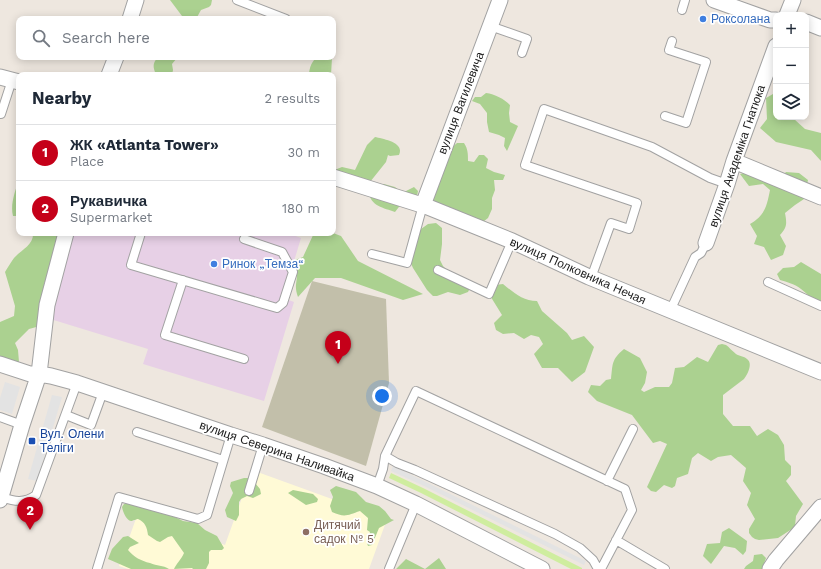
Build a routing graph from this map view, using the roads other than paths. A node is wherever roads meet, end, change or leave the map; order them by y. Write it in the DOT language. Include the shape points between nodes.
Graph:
graph roads {
  1 [pos="136,0"];
  2 [pos="237,0"];
  3 [pos="500,0"];
  4 [pos="685,0"];
  5 [pos="714,0"];
  6 [pos="793,0"];
  7 [pos="682,10"];
  8 [pos="788,12"];
  9 [pos="131,16"];
  10 [pos="278,16"];
  11 [pos="773,20"];
  12 [pos="809,23"];
  13 [pos="490,26"];
  14 [pos="821,28"];
  15 [pos="672,41"];
  16 [pos="775,48"];
  17 [pos="522,53"];
  18 [pos="115,60"];
  19 [pos="110,72"];
  20 [pos="10,80"];
  21 [pos="0,114"];
  22 [pos="665,116"];
  23 [pos="734,161"];
  24 [pos="336,179"];
  25 [pos="727,184"];
  26 [pos="821,198"];
  27 [pos="423,205"];
  28 [pos="65,236"];
  29 [pos="140,236"];
  30 [pos="244,239"];
  31 [pos="512,242"];
  32 [pos="706,243"];
  33 [pos="372,254"];
  34 [pos="438,270"];
  35 [pos="591,278"];
  36 [pos="183,280"];
  37 [pos="768,282"];
  38 [pos="821,306"];
  39 [pos="670,311"];
  40 [pos="244,359"];
  41 [pos="0,364"];
  42 [pos="821,372"];
  43 [pos="39,374"];
  44 [pos="77,383"];
  45 [pos="103,392"];
  46 [pos="66,415"];
  47 [pos="0,417"];
  48 [pos="22,425"];
  49 [pos="633,429"];
  50 [pos="136,432"];
  51 [pos="231,435"];
  52 [pos="264,445"];
  53 [pos="385,456"];
  54 [pos="223,460"];
  55 [pos="607,481"];
  56 [pos="377,486"];
  57 [pos="249,491"];
  58 [pos="0,499"];
  59 [pos="416,504"];
  60 [pos="821,507"];
  61 [pos="616,540"];
  62 [pos="97,569"];
  63 [pos="389,569"];
  64 [pos="542,569"];
  65 [pos="599,569"];
  66 [pos="665,569"];
  67 [pos="770,569"];
  1 -- 9 [label="street"];
  2 -- 10 [label="lane"];
  3 -- 13 [label="street, вулиця Вагилевича"];
  4 -- 7 [label="lane"];
  5 -- 11 [label="street"];
  6 -- 8 [label="street"];
  12 -- 14 [label="street"];
  13 -- 17 [label="lane" via="527,40"];
  13 -- 27 [label="street, вулиця Вагилевича"];
  15 -- 22 [label="lane" via="669,50 706,62 686,123"];
  16 -- 23 [label="street, вулиця Академіка Гнатюка"];
  18 -- 19 [label="street"];
  20 -- 21 [label="lane"];
  23 -- 25 [label="street, вулиця Академіка Гнатюка"];
  23 -- 26 [label="street"];
  24 -- 27 [label="street, вулиця Полковника Нечая"];
  25 -- 32 [label="street, вулиця Академіка Гнатюка"];
  25 -- 35 [label="lane" via="710,178 652,147 544,109 525,165 637,203 629,229 611,223"];
  27 -- 31 [label="street, вулиця Полковника Нечая"];
  27 -- 33 [label="lane" via="407,263"];
  28 -- 43 [label="street" via="47,305"];
  29 -- 36 [label="lane" via="132,265"];
  30 -- 36 [label="lane" via="282,252 293,272 283,303 277,308"];
  31 -- 34 [label="lane" via="489,294"];
  31 -- 35 [label="street, вулиця Полковника Нечая"];
  32 -- 39 [label="lane" via="701,253 694,257"];
  35 -- 39 [label="street, вулиця Полковника Нечая"];
  36 -- 40 [label="lane" via="165,335"];
  37 -- 38 [label="lane"];
  39 -- 42 [label="street, вулиця Полковника Нечая"];
  41 -- 43 [label="street, вулиця Северина Наливайка" via="30,374"];
  43 -- 44 [label="street, вулиця Северина Наливайка"];
  43 -- 48 [label="street"];
  44 -- 45 [label="street, вулиця Северина Наливайка"];
  44 -- 46 [label="lane"];
  45 -- 46 [label="lane" via="90,425"];
  45 -- 51 [label="street, вулиця Северина Наливайка"];
  46 -- 58 [label="lane" via="36,495 30,500"];
  47 -- 48 [label="lane"];
  48 -- 58 [label="street"];
  49 -- 55 [label="lane"];
  50 -- 54 [label="lane"];
  51 -- 52 [label="street, вулиця Северина Наливайка"];
  51 -- 54 [label="lane"];
  52 -- 56 [label="street, вулиця Северина Наливайка"];
  52 -- 57 [label="lane"];
  53 -- 55 [label="lane" via="416,391"];
  53 -- 56 [label="lane"];
  53 -- 65 [label="lane" via="556,534 580,548"];
  54 -- 62 [label="lane" via="207,515 198,519 119,497"];
  55 -- 61 [label="lane" via="625,489 632,510"];
  56 -- 59 [label="street, вулиця Северина Наливайка"];
  59 -- 63 [label="lane"];
  59 -- 64 [label="street, вулиця Северина Наливайка"];
  60 -- 67 [label="street"];
  61 -- 65 [label="lane"];
  61 -- 66 [label="lane"];
}
